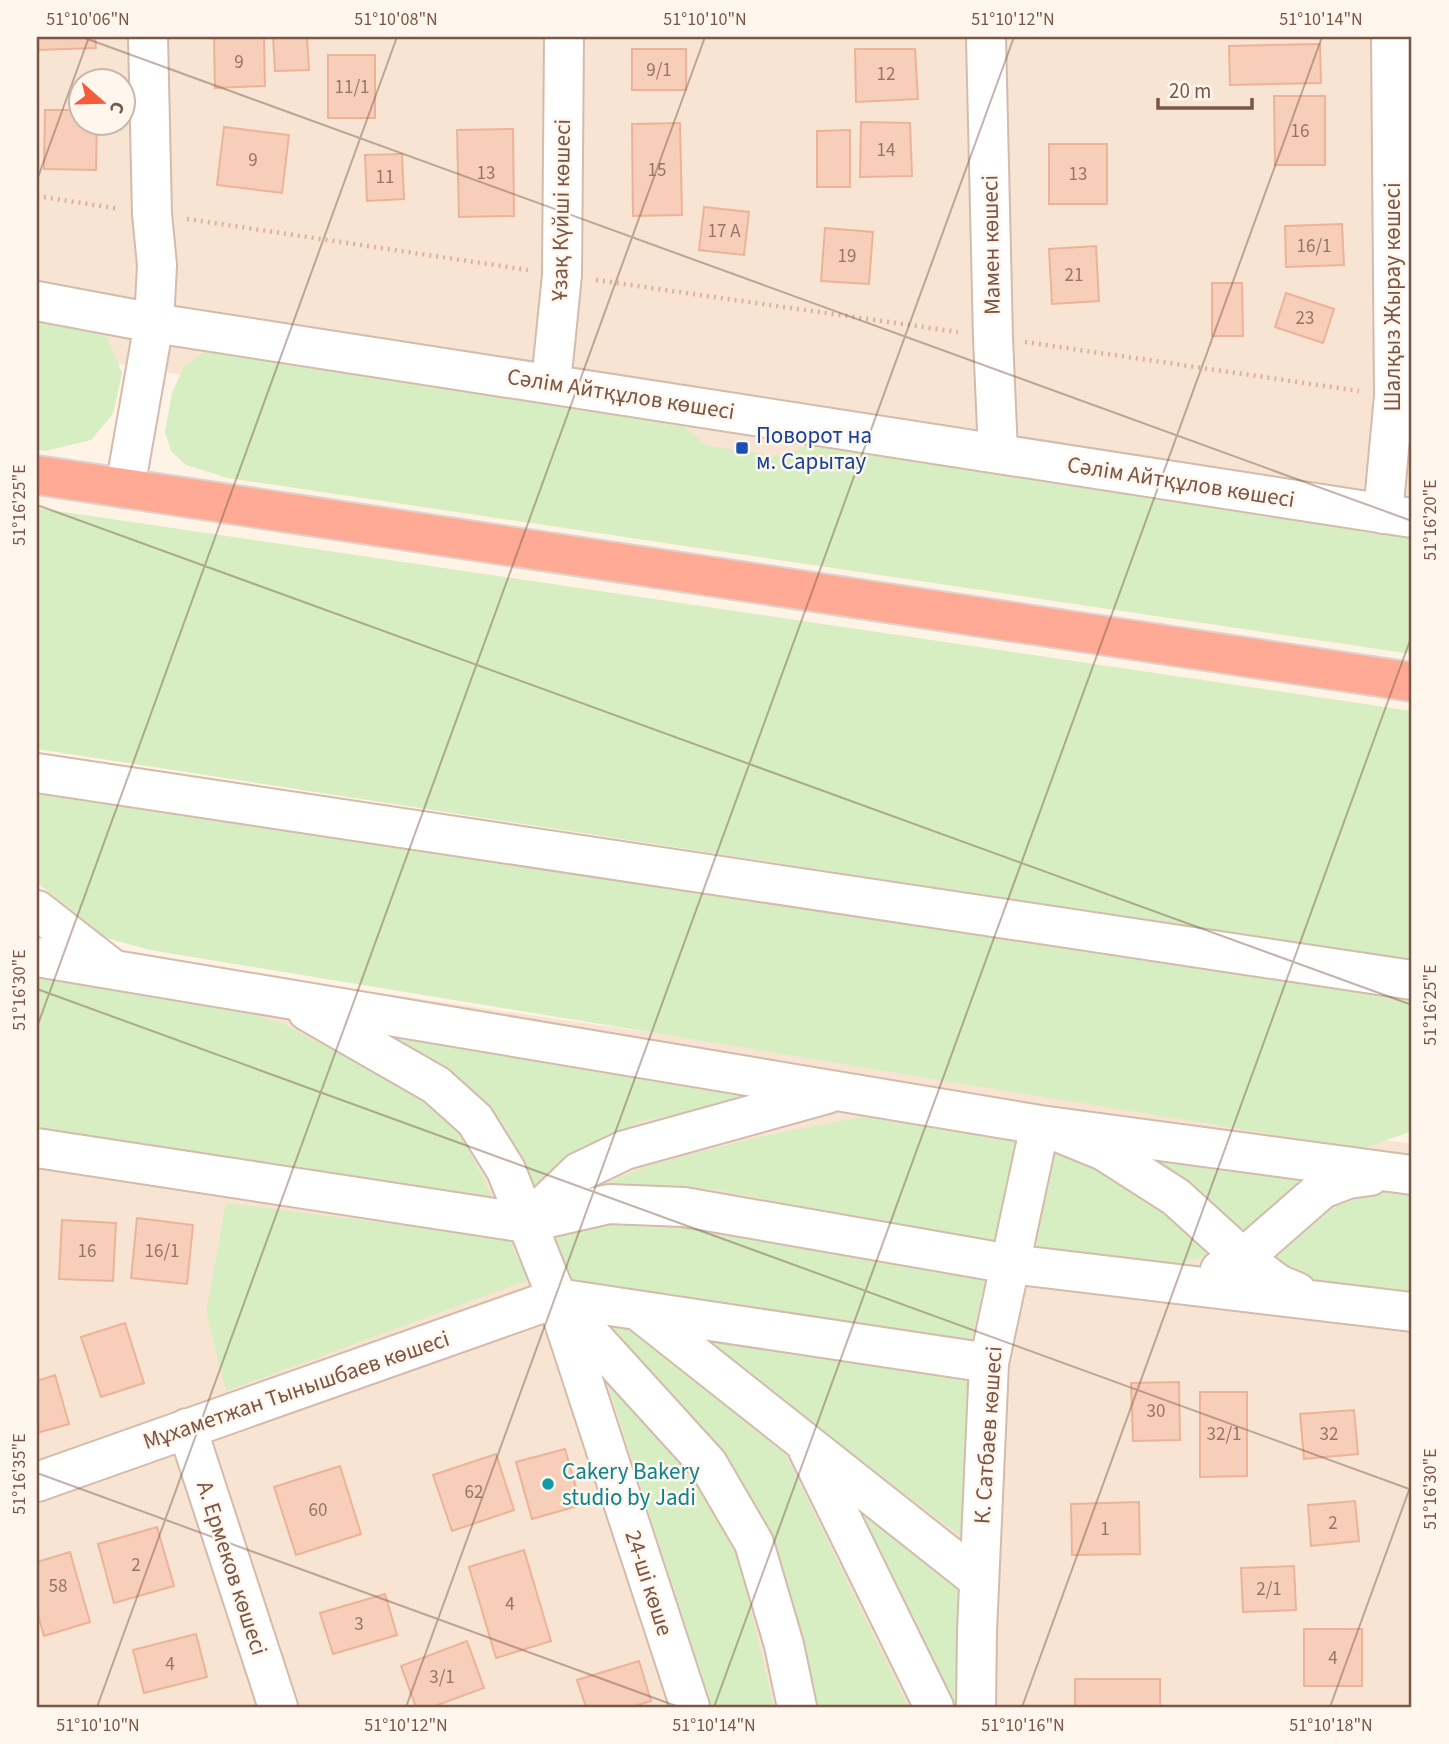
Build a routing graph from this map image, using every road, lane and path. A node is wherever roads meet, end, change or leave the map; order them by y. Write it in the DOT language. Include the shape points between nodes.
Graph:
graph roads {
  1 [pos="148,37"];
  2 [pos="564,37"];
  3 [pos="986,37"];
  4 [pos="1391,37"];
  5 [pos="37,196"];
  6 [pos="152,214"];
  7 [pos="562,275"];
  8 [pos="37,301"];
  9 [pos="154,323"];
  10 [pos="993,338"];
  11 [pos="551,383"];
  12 [pos="1394,396"];
  13 [pos="998,453"];
  14 [pos="37,475"];
  15 [pos="125,488"];
  16 [pos="1398,516"];
  17 [pos="1412,682"];
  18 [pos="37,773"];
  19 [pos="37,910"];
  20 [pos="37,957"];
  21 [pos="114,970"];
  22 [pos="1412,980"];
  23 [pos="284,998"];
  24 [pos="838,1091"];
  25 [pos="1040,1125"];
  26 [pos="37,1148"];
  27 [pos="1406,1165"];
  28 [pos="526,1223"];
  29 [pos="1243,1258"];
  30 [pos="1010,1264"];
  31 [pos="1167,1282"];
  32 [pos="556,1298"];
  33 [pos="1315,1300"];
  34 [pos="639,1311"];
  35 [pos="1412,1312"];
  36 [pos="989,1363"];
  37 [pos="187,1428"];
  38 [pos="804,1442"];
  39 [pos="37,1482"];
  40 [pos="979,1580"];
  41 [pos="278,1707"];
  42 [pos="690,1707"];
  43 [pos="797,1707"];
  44 [pos="934,1707"];
  45 [pos="976,1707"];
  1 -- 6 [label="street"];
  2 -- 7 [label="street, Ұзақ Күйші көшесі"];
  3 -- 10 [label="street, Мамен көшесі"];
  4 -- 12 [label="street, Шалқыз Жырау көшесі"];
  5 -- 6 [label="path"];
  6 -- 7 [label="path"];
  6 -- 9 [label="street" via="157,265"];
  7 -- 10 [label="path"];
  7 -- 11 [label="street, Ұзақ Күйші көшесі"];
  8 -- 9 [label="street, Сәлім Айтқұлов көшесі"];
  9 -- 11 [label="street, Сәлім Айтқұлов көшесі"];
  9 -- 15 [label="street"];
  10 -- 12 [label="path"];
  10 -- 13 [label="street, Мамен көшесі"];
  11 -- 13 [label="street, Сәлім Айтқұлов көшесі"];
  12 -- 16 [label="street, Шалқыз Жырау көшесі"];
  13 -- 16 [label="street, Сәлім Айтқұлов көшесі"];
  14 -- 15 [label="highway"];
  15 -- 17 [label="highway"];
  18 -- 22 [label="street"];
  19 -- 21 [label="street"];
  20 -- 21 [label="street"];
  21 -- 23 [label="street"];
  23 -- 24 [label="street"];
  23 -- 28 [label="street, 24-ші көше" via="436,1084 475,1120 506,1170"];
  24 -- 25 [label="street"];
  24 -- 28 [label="street" via="625,1150 579,1172"];
  25 -- 27 [label="street" via="1330,1164"];
  25 -- 29 [label="street" via="1104,1151 1176,1197"];
  25 -- 30 [label="street, К. Сатбаев көшесі"];
  26 -- 28 [label="street"];
  27 -- 29 [label="street" via="1322,1189"];
  28 -- 30 [label="street" via="609,1204 684,1207"];
  28 -- 32 [label="street, 24-ші көше"];
  29 -- 31 [label="street" via="1208,1276"];
  29 -- 33 [label="street" via="1278,1284"];
  30 -- 31 [label="street"];
  30 -- 36 [label="street, К. Сатбаев көшесі"];
  31 -- 33 [label="street"];
  32 -- 34 [label="street"];
  32 -- 37 [label="street, Мұхаметжан Тынышбаев көшесі"];
  32 -- 42 [label="street, 24-ші көше"];
  32 -- 43 [label="street" via="708,1464 754,1543"];
  33 -- 35 [label="street"];
  34 -- 36 [label="street"];
  34 -- 38 [label="street"];
  36 -- 40 [label="street, К. Сатбаев көшесі"];
  37 -- 39 [label="street, Мұхаметжан Тынышбаев көшесі"];
  37 -- 41 [label="street, А. Ермеков көшесі"];
  38 -- 40 [label="street"];
  38 -- 44 [label="street"];
  40 -- 45 [label="street, К. Сатбаев көшесі"];
}
